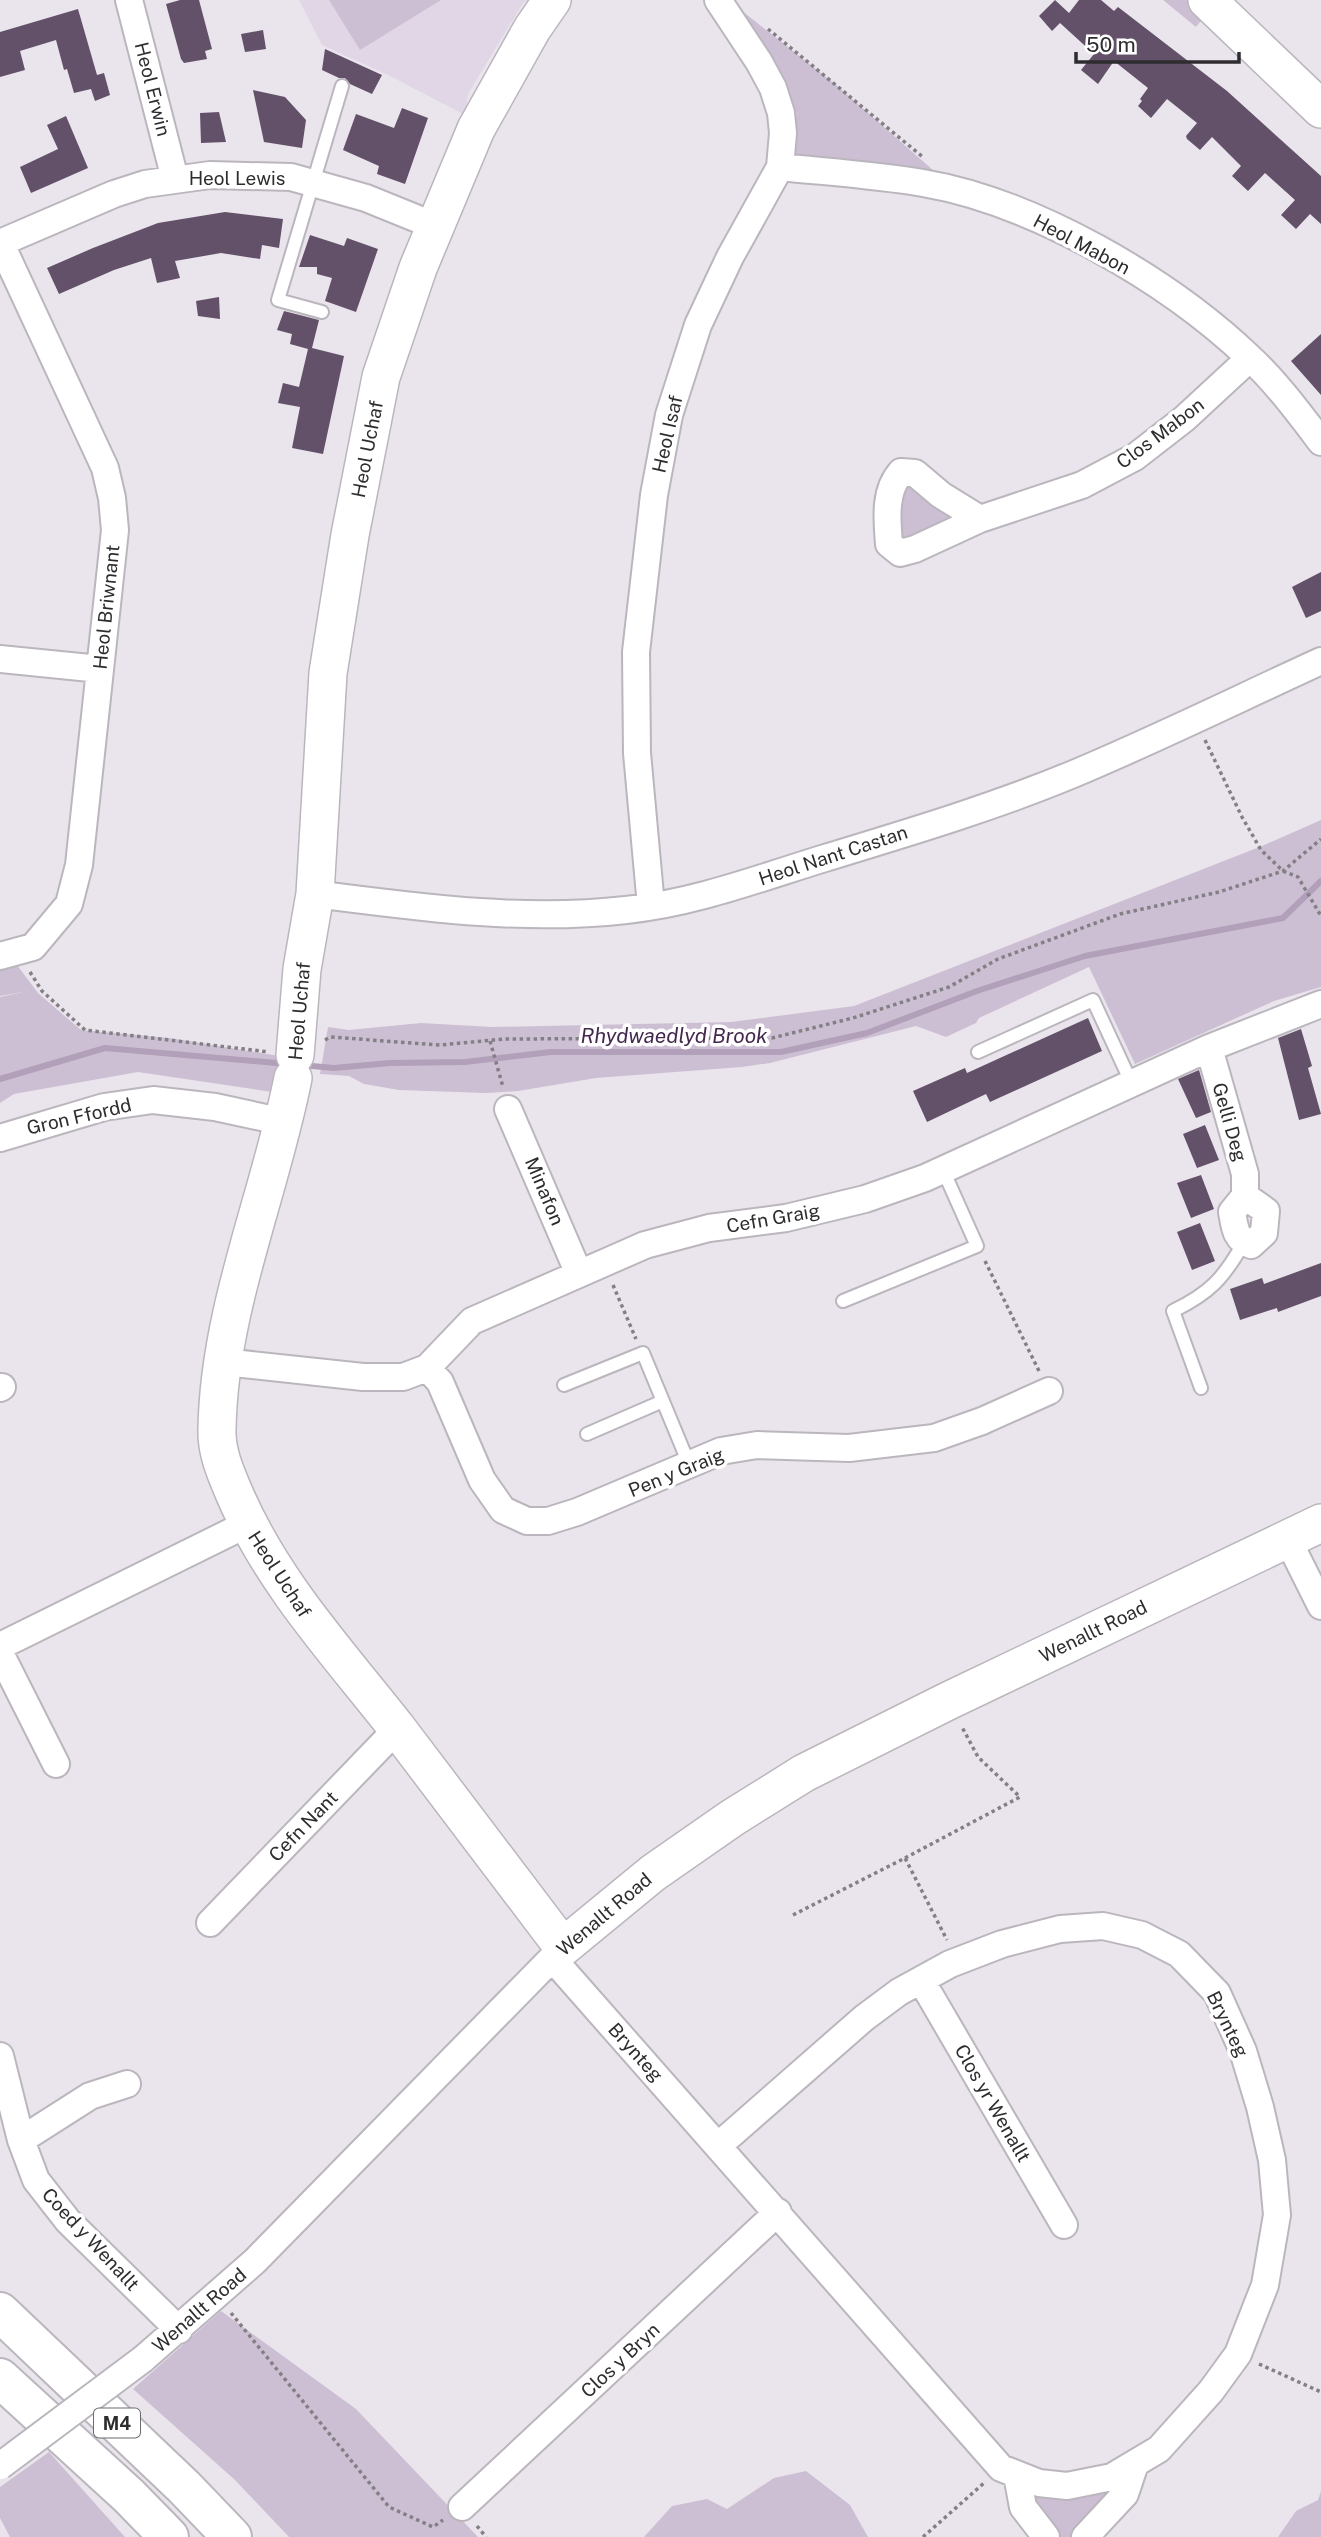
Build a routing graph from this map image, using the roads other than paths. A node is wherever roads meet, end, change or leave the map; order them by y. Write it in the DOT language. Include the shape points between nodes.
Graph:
graph roads {
  1 [pos="129,0"];
  2 [pos="552,0"];
  3 [pos="718,0"];
  4 [pos="1207,0"];
  5 [pos="342,86"];
  6 [pos="1321,109"];
  7 [pos="780,167"];
  8 [pos="175,178"];
  9 [pos="314,182"];
  10 [pos="435,226"];
  11 [pos="0,242"];
  12 [pos="322,312"];
  13 [pos="1250,358"];
  14 [pos="1321,442"];
  15 [pos="980,519"];
  16 [pos="0,659"];
  17 [pos="1321,661"];
  18 [pos="100,669"];
  19 [pos="315,894"];
  20 [pos="651,906"];
  21 [pos="9,954"];
  22 [pos="1321,1004"];
  23 [pos="1209,1048"];
  24 [pos="978,1052"];
  25 [pos="1131,1082"];
  26 [pos="508,1109"];
  27 [pos="284,1122"];
  28 [pos="0,1138"];
  29 [pos="943,1170"];
  30 [pos="1244,1242"];
  31 [pos="579,1274"];
  32 [pos="843,1301"];
  33 [pos="224,1362"];
  34 [pos="428,1368"];
  35 [pos="564,1385"];
  36 [pos="1201,1388"];
  37 [pos="1049,1391"];
  38 [pos="663,1401"];
  39 [pos="587,1434"];
  40 [pos="689,1464"];
  41 [pos="1321,1523"];
  42 [pos="247,1524"];
  43 [pos="1287,1538"];
  44 [pos="1321,1606"];
  45 [pos="0,1646"];
  46 [pos="0,1653"];
  47 [pos="397,1729"];
  48 [pos="56,1763"];
  49 [pos="210,1923"];
  50 [pos="558,1953"];
  51 [pos="921,1980"];
  52 [pos="0,2056"];
  53 [pos="127,2084"];
  54 [pos="21,2140"];
  55 [pos="719,2145"];
  56 [pos="778,2212"];
  57 [pos="1064,2225"];
  58 [pos="0,2312"];
  59 [pos="178,2330"];
  60 [pos="0,2378"];
  61 [pos="1135,2464"];
  62 [pos="0,2466"];
  63 [pos="1009,2472"];
  64 [pos="462,2507"];
  65 [pos="169,2537"];
  66 [pos="232,2537"];
  67 [pos="1046,2537"];
  68 [pos="1085,2537"];
  1 -- 8 [label="street, Heol Erwin"];
  2 -- 10 [label="street, Heol Uchaf" via="531,29 477,129"];
  3 -- 7 [label="street, Heol Isaf" via="773,88 783,133"];
  4 -- 6 [label="street"];
  5 -- 9 [label="lane"];
  7 -- 13 [label="street, Heol Mabon" via="923,183 959,191 1055,226 1144,277 1214,326"];
  7 -- 20 [label="street, Heol Isaf" via="698,325 669,415 654,495 636,652 636,753"];
  8 -- 9 [label="street, Heol Lewis" via="278,176"];
  8 -- 11 [label="street, Heol Lewis" via="114,194"];
  9 -- 10 [label="street, Heol Lewis"];
  9 -- 12 [label="lane" via="278,300"];
  10 -- 19 [label="street, Heol Uchaf" via="381,377 350,535 328,673"];
  11 -- 18 [label="street, Heol Briwnant" via="105,468 115,530"];
  13 -- 14 [label="street, Heol Mabon"];
  13 -- 15 [label="street, Clos Mabon" via="1135,457 1082,485"];
  16 -- 18 [label="street"];
  17 -- 20 [label="street, Heol Nant Castan" via="1069,775 974,810 733,887"];
  18 -- 21 [label="street, Heol Briwnant" via="79,865 69,904 33,947"];
  19 -- 20 [label="street, Heol Nant Castan" via="520,915"];
  19 -- 27 [label="street, Heol Uchaf"];
  22 -- 23 [label="street, Cefn Graig"];
  23 -- 25 [label="street, Cefn Graig"];
  23 -- 30 [label="street, Gelli Deg" via="1245,1174 1245,1196 1232,1212 1237,1235"];
  24 -- 25 [label="lane" via="1093,1000"];
  25 -- 29 [label="street, Cefn Graig"];
  26 -- 31 [label="street, Minafon"];
  27 -- 28 [label="street, Gron Ffordd" via="153,1100 104,1107"];
  27 -- 33 [label="street, Heol Uchaf" via="233,1304"];
  29 -- 31 [label="street, Cefn Graig" via="866,1199 786,1218 709,1228 645,1245"];
  29 -- 32 [label="lane" via="977,1246"];
  30 -- 36 [label="lane" via="1228,1271 1198,1298 1173,1311"];
  31 -- 34 [label="street, Cefn Graig" via="472,1321"];
  33 -- 34 [label="street" via="363,1377 404,1377"];
  33 -- 42 [label="street, Heol Uchaf" via="216,1431 223,1468"];
  34 -- 40 [label="street, Pen y Graig" via="440,1382 482,1480 503,1510 527,1521 548,1521 577,1512"];
  35 -- 38 [label="lane" via="643,1353"];
  37 -- 40 [label="street, Pen y Graig" via="934,1438 849,1448 757,1445 722,1451"];
  38 -- 39 [label="lane"];
  38 -- 40 [label="lane"];
  41 -- 43 [label="street, Wenallt Road"];
  42 -- 45 [label="street"];
  42 -- 47 [label="street, Heol Uchaf" via="293,1598"];
  43 -- 44 [label="street"];
  43 -- 50 [label="street, Wenallt Road" via="804,1773 653,1872"];
  46 -- 48 [label="street"];
  47 -- 49 [label="street, Cefn Nant"];
  47 -- 50 [label="street, Heol Uchaf"];
  50 -- 55 [label="street, Brynteg"];
  50 -- 59 [label="street, Wenallt Road" via="255,2261"];
  51 -- 55 [label="street, Brynteg" via="864,2018"];
  51 -- 57 [label="street, Clos yr Wenallt"];
  51 -- 61 [label="street, Brynteg" via="1002,1944 1060,1929 1103,1926 1142,1935 1179,1954 1217,1993 1243,2051 1261,2107 1278,2215 1265,2285 1238,2354 1159,2449"];
  52 -- 54 [label="street, Coed y Wenallt"];
  53 -- 54 [label="street" via="90,2096"];
  54 -- 59 [label="street, Coed y Wenallt" via="48,2198"];
  55 -- 56 [label="street, Brynteg"];
  56 -- 63 [label="street, Brynteg"];
  56 -- 64 [label="street, Clos y Bryn"];
  58 -- 66 [label="highway, M4"];
  59 -- 62 [label="street, Wenallt Road, bridge"];
  60 -- 65 [label="highway, M4"];
  61 -- 63 [label="street, Brynteg" via="1112,2477 1067,2486 1039,2483"];
  61 -- 68 [label="street" via="1125,2494"];
  63 -- 67 [label="street, Brynteg" via="1023,2507"];
}
